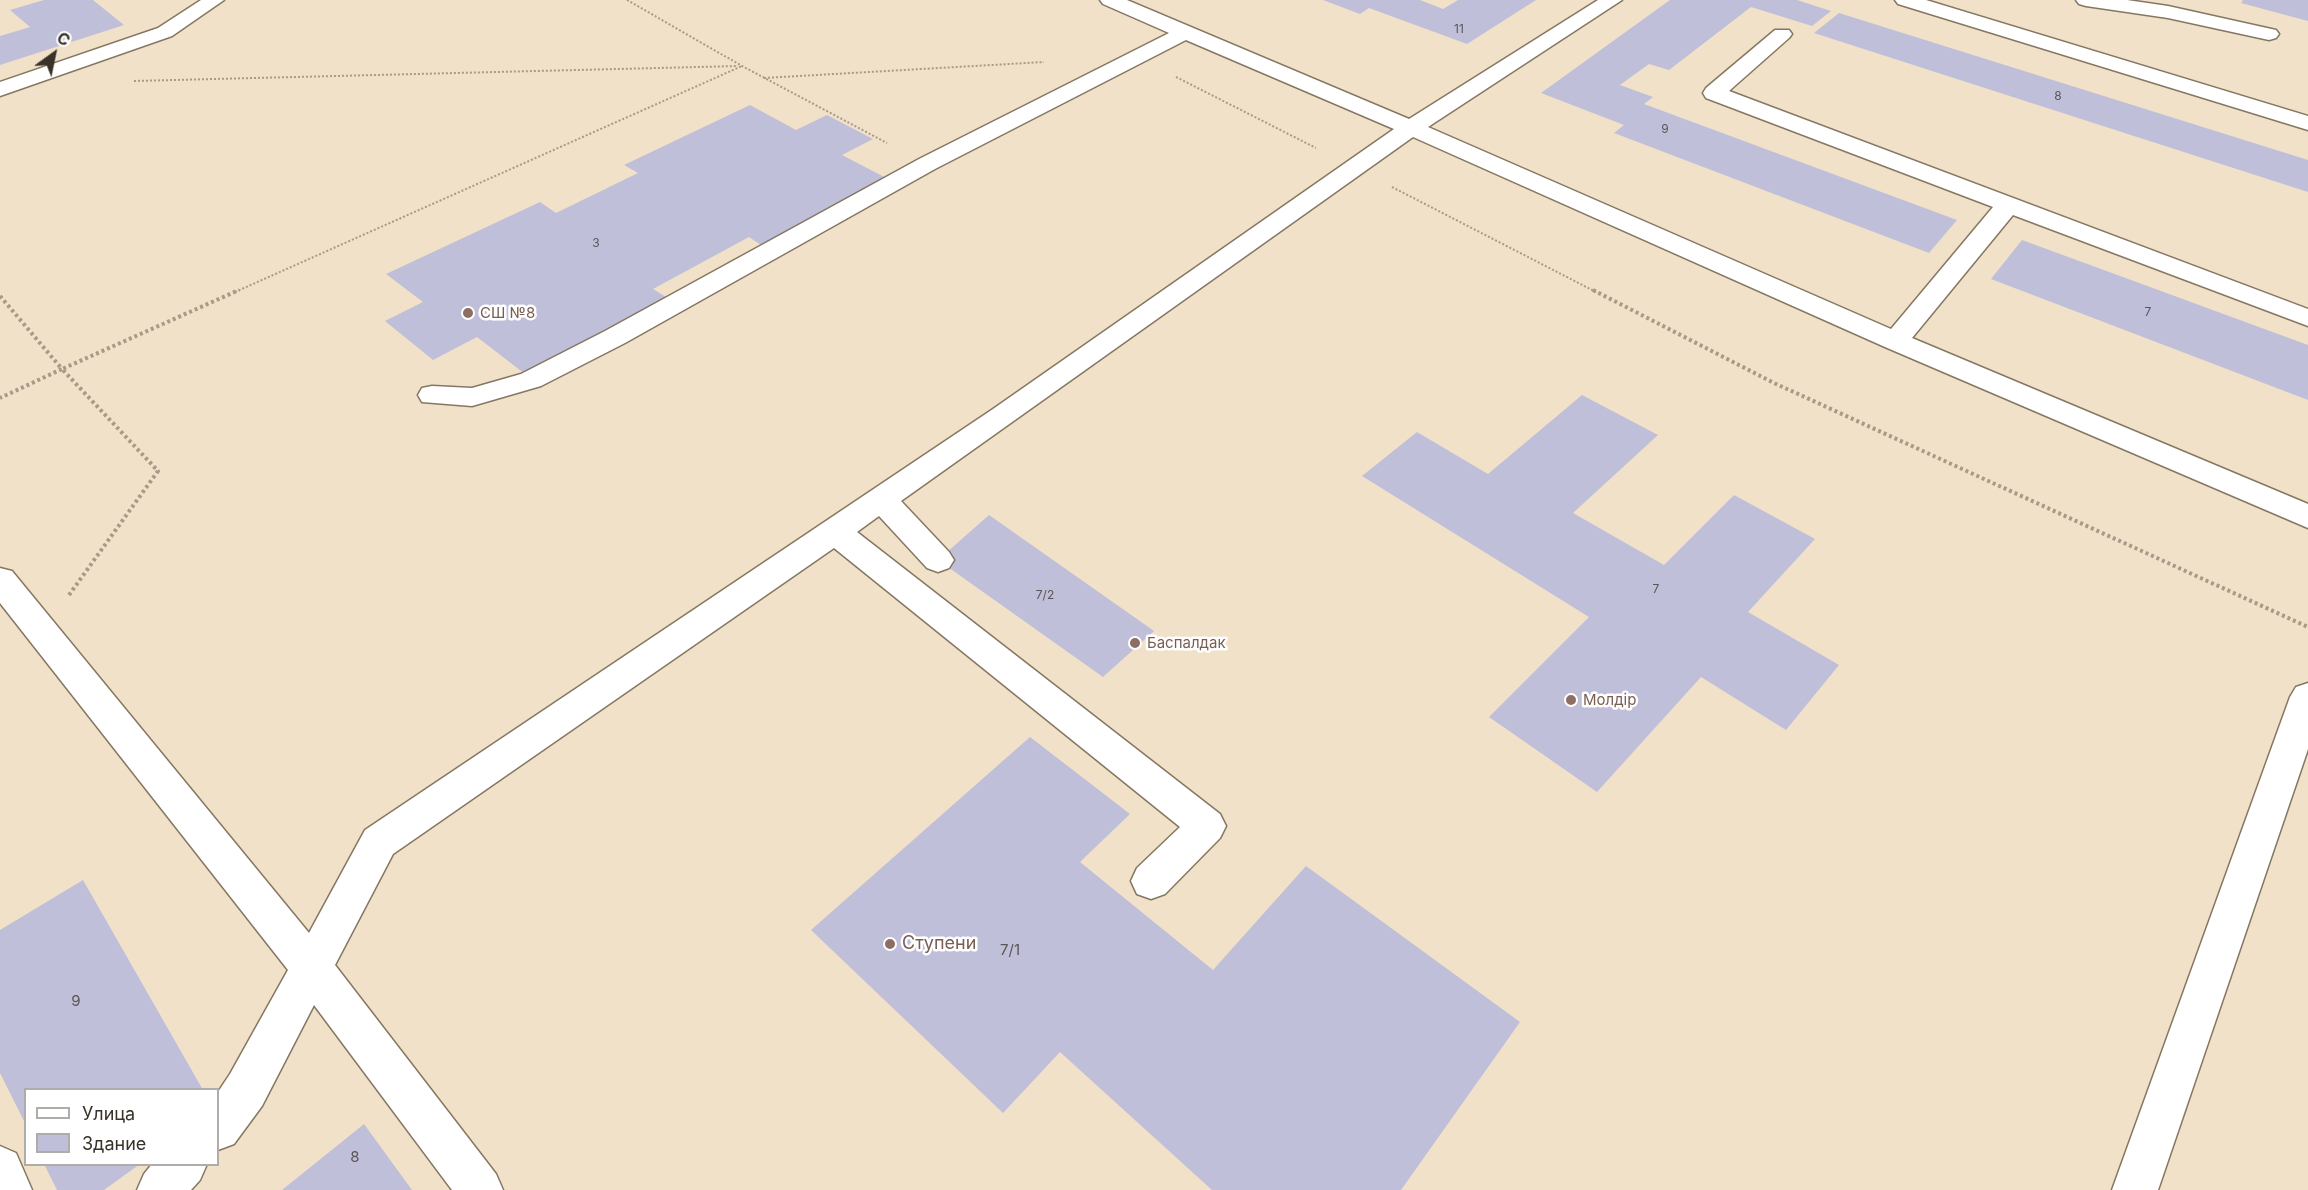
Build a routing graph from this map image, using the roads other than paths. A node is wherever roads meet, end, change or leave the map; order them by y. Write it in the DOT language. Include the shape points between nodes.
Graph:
graph roads {
  1 [pos="214,0"];
  2 [pos="1110,0"];
  3 [pos="1612,0"];
  4 [pos="1905,0"];
  5 [pos="2086,0"];
  6 [pos="1184,33"];
  7 [pos="1782,34"];
  8 [pos="2269,34"];
  9 [pos="0,89"];
  10 [pos="2308,123"];
  11 [pos="1412,128"];
  12 [pos="2009,204"];
  13 [pos="2308,318"];
  14 [pos="1895,341"];
  15 [pos="432,395"];
  16 [pos="880,498"];
  17 [pos="2308,517"];
  18 [pos="833,530"];
  19 [pos="938,560"];
  20 [pos="0,580"];
  21 [pos="2308,697"];
  22 [pos="1151,881"];
  23 [pos="311,967"];
  24 [pos="219,1127"];
  25 [pos="182,1166"];
  26 [pos="0,1169"];
  27 [pos="9,1190"];
  28 [pos="160,1190"];
  29 [pos="480,1190"];
  30 [pos="2135,1190"];
  1 -- 9 [label="street" via="165,32"];
  2 -- 6 [label="street"];
  3 -- 11 [label="street"];
  4 -- 10 [label="street"];
  5 -- 8 [label="street" via="2168,12"];
  6 -- 11 [label="street"];
  6 -- 15 [label="street" via="927,164 531,380 472,397"];
  7 -- 12 [label="street" via="1714,93"];
  11 -- 14 [label="street"];
  11 -- 16 [label="street"];
  12 -- 13 [label="street"];
  12 -- 14 [label="street"];
  14 -- 17 [label="street"];
  16 -- 18 [label="street"];
  16 -- 19 [label="street"];
  18 -- 22 [label="street" via="1207,826"];
  18 -- 23 [label="street" via="379,842"];
  20 -- 23 [label="street"];
  21 -- 30 [label="street"];
  23 -- 24 [label="street" via="246,1090"];
  23 -- 29 [label="street"];
  25 -- 28 [label="street"];
  26 -- 27 [label="street"];
}
